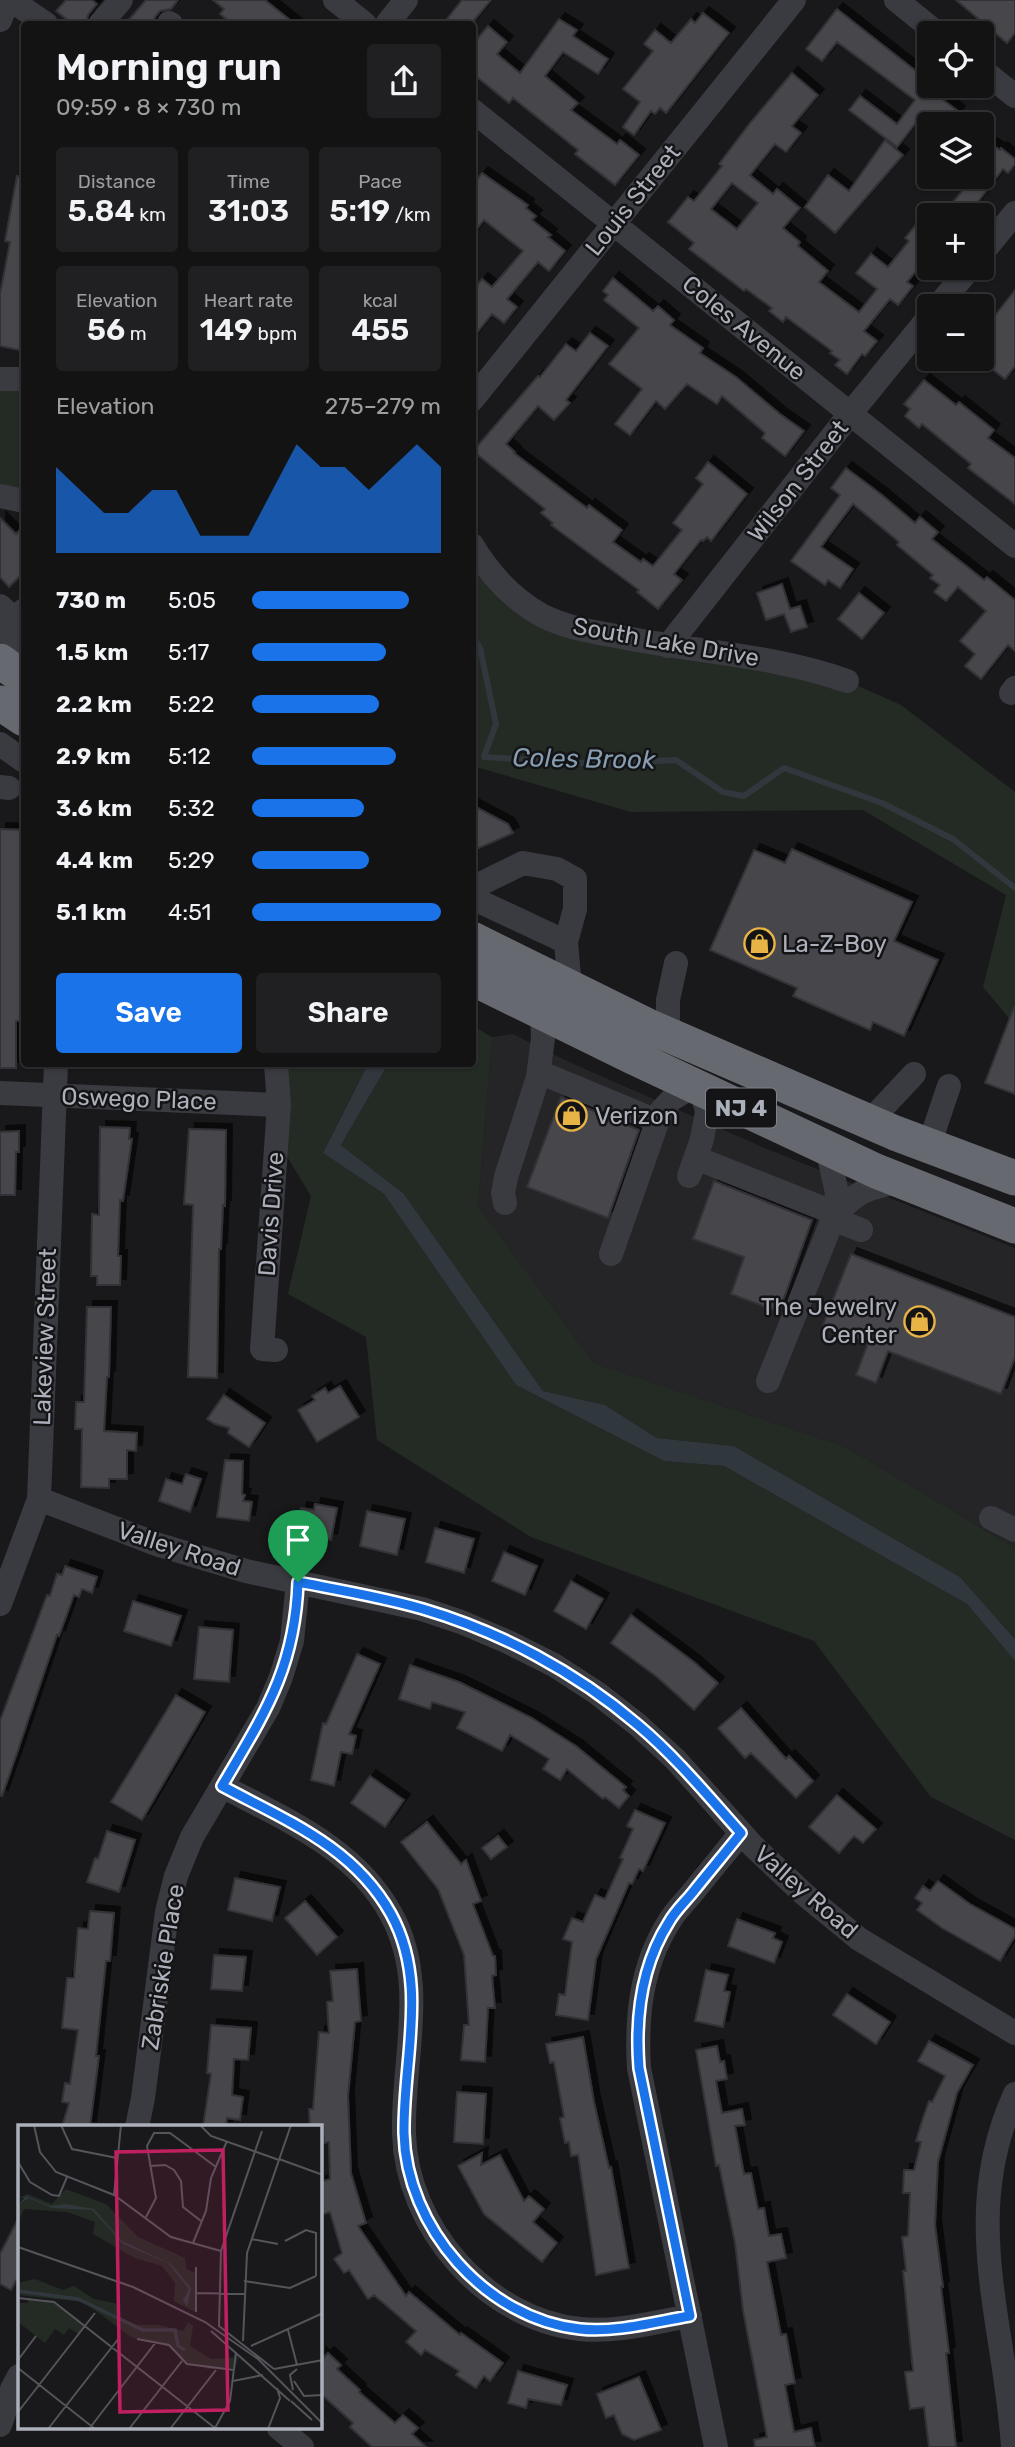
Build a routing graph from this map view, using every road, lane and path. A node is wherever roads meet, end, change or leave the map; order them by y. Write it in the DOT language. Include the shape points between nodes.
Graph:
graph roads {
  1 [pos="121,0"];
  2 [pos="335,0"];
  3 [pos="406,0"];
  4 [pos="794,0"];
  5 [pos="896,0"];
  6 [pos="5,5"];
  7 [pos="40,21"];
  8 [pos="103,21"];
  9 [pos="361,21"];
  10 [pos="389,21"];
  11 [pos="922,21"];
  12 [pos="994,79"];
  13 [pos="1015,96"];
  14 [pos="476,113"];
  15 [pos="1015,213"];
  16 [pos="613,223"];
  17 [pos="994,238"];
  18 [pos="960,280"];
  19 [pos="948,294"];
  20 [pos="917,332"];
  21 [pos="0,379"];
  22 [pos="21,379"];
  23 [pos="476,395"];
  24 [pos="850,414"];
  25 [pos="0,496"];
  26 [pos="21,500"];
  27 [pos="1015,546"];
  28 [pos="476,551"];
  29 [pos="15,626"];
  30 [pos="668,646"];
  31 [pos="21,661"];
  32 [pos="847,681"];
  33 [pos="0,703"];
  34 [pos="21,717"];
  35 [pos="0,744"];
  36 [pos="21,759"];
  37 [pos="476,886"];
  38 [pos="476,900"];
  39 [pos="476,941"];
  40 [pos="566,942"];
  41 [pos="676,963"];
  42 [pos="476,980"];
  43 [pos="570,988"];
  44 [pos="542,1012"];
  45 [pos="668,1035"];
  46 [pos="57,1067"];
  47 [pos="276,1067"];
  48 [pos="539,1072"];
  49 [pos="914,1074"];
  50 [pos="949,1086"];
  51 [pos="698,1087"];
  52 [pos="0,1093"];
  53 [pos="55,1095"];
  54 [pos="279,1105"];
  55 [pos="657,1121"];
  56 [pos="869,1122"];
  57 [pos="929,1145"];
  58 [pos="827,1148"];
  59 [pos="1015,1178"];
  60 [pos="901,1181"];
  61 [pos="505,1203"];
  62 [pos="833,1219"];
  63 [pos="1015,1227"];
  64 [pos="861,1230"];
  65 [pos="611,1254"];
  66 [pos="276,1350"];
  67 [pos="768,1381"];
  68 [pos="39,1499"];
  69 [pos="991,1518"];
  70 [pos="1015,1530"];
  71 [pos="298,1582"];
  72 [pos="0,1604"];
  73 [pos="222,1786"];
  74 [pos="741,1833"];
  75 [pos="1015,2033"];
  76 [pos="1015,2094"];
  77 [pos="137,2125"];
  78 [pos="690,2316"];
  79 [pos="18,2378"];
  80 [pos="1011,2396"];
  81 [pos="0,2425"];
  82 [pos="281,2430"];
  83 [pos="302,2447"];
  84 [pos="716,2447"];
  85 [pos="1013,2447"];
  1 -- 8 [label="street"];
  2 -- 9 [label="street"];
  3 -- 10 [label="street"];
  4 -- 16 [label="street, Louis Street"];
  5 -- 11 [label="street"];
  6 -- 7 [label="street"];
  12 -- 13 [label="street"];
  14 -- 16 [label="street, Coles Avenue"];
  15 -- 17 [label="street"];
  16 -- 23 [label="street, Louis Street"];
  16 -- 24 [label="street, Coles Avenue"];
  18 -- 19 [label="street"];
  20 -- 24 [label="street, Wilson Street"];
  21 -- 22 [label="street"];
  24 -- 27 [label="street, Coles Avenue"];
  24 -- 30 [label="street, Wilson Street"];
  25 -- 26 [label="street"];
  28 -- 30 [label="street, South Lake Drive" via="498,583 545,617 571,627"];
  29 -- 31 [label="highway"];
  30 -- 32 [label="street, South Lake Drive" via="777,661"];
  33 -- 34 [label="highway"];
  35 -- 36 [label="street"];
  37 -- 40 [label="street" via="523,863 557,869 575,878 575,909"];
  38 -- 40 [label="street"];
  39 -- 43 [label="highway, NJ 4"];
  40 -- 43 [label="street"];
  41 -- 45 [label="street" via="668,1000"];
  42 -- 44 [label="highway, NJ 4"];
  43 -- 45 [label="highway, NJ 4"];
  44 -- 48 [label="street"];
  44 -- 51 [label="highway, NJ 4"];
  45 -- 56 [label="highway, NJ 4"];
  46 -- 53 [label="street, Lakeview Street"];
  47 -- 54 [label="street, Davis Drive"];
  48 -- 55 [label="street"];
  48 -- 61 [label="street" via="506,1177"];
  49 -- 56 [label="street"];
  50 -- 57 [label="street"];
  51 -- 55 [label="street" via="672,1099"];
  51 -- 58 [label="highway, NJ 4"];
  51 -- 62 [label="street" via="707,1111 692,1167 827,1210"];
  52 -- 53 [label="street, Oswego Place"];
  53 -- 54 [label="street, Oswego Place"];
  53 -- 68 [label="street, Lakeview Street"];
  54 -- 66 [label="street, Davis Drive" via="262,1349"];
  55 -- 65 [label="street"];
  56 -- 57 [label="highway, NJ 4"];
  57 -- 59 [label="highway, NJ 4"];
  58 -- 60 [label="highway, NJ 4"];
  58 -- 62 [label="street" via="837,1193"];
  60 -- 62 [label="street" via="866,1189"];
  60 -- 63 [label="highway, NJ 4"];
  62 -- 64 [label="street"];
  62 -- 67 [label="street"];
  68 -- 71 [label="street, Valley Road" via="159,1545"];
  68 -- 72 [label="street, Lakeview Street"];
  69 -- 70 [label="street"];
  71 -- 73 [label="street, Zabriskie Place" via="292,1641 281,1677"];
  71 -- 74 [label="street, Valley Road" via="422,1609 554,1665 638,1725"];
  73 -- 77 [label="street, Zabriskie Place" via="192,1837 167,1912"];
  73 -- 78 [label="street" via="340,1852 377,1891 392,1916 404,1944 413,2004 404,2134 407,2161 426,2219 457,2261 500,2299 550,2323 611,2330"];
  74 -- 75 [label="street, Valley Road" via="859,1939"];
  74 -- 78 [label="street" via="670,1920 655,1948 639,2009 639,2068"];
  76 -- 80 [label="street" via="999,2134 987,2206 987,2245"];
  78 -- 84 [label="street"];
  79 -- 81 [label="street"];
  80 -- 85 [label="street"];
  82 -- 83 [label="street"];
}
